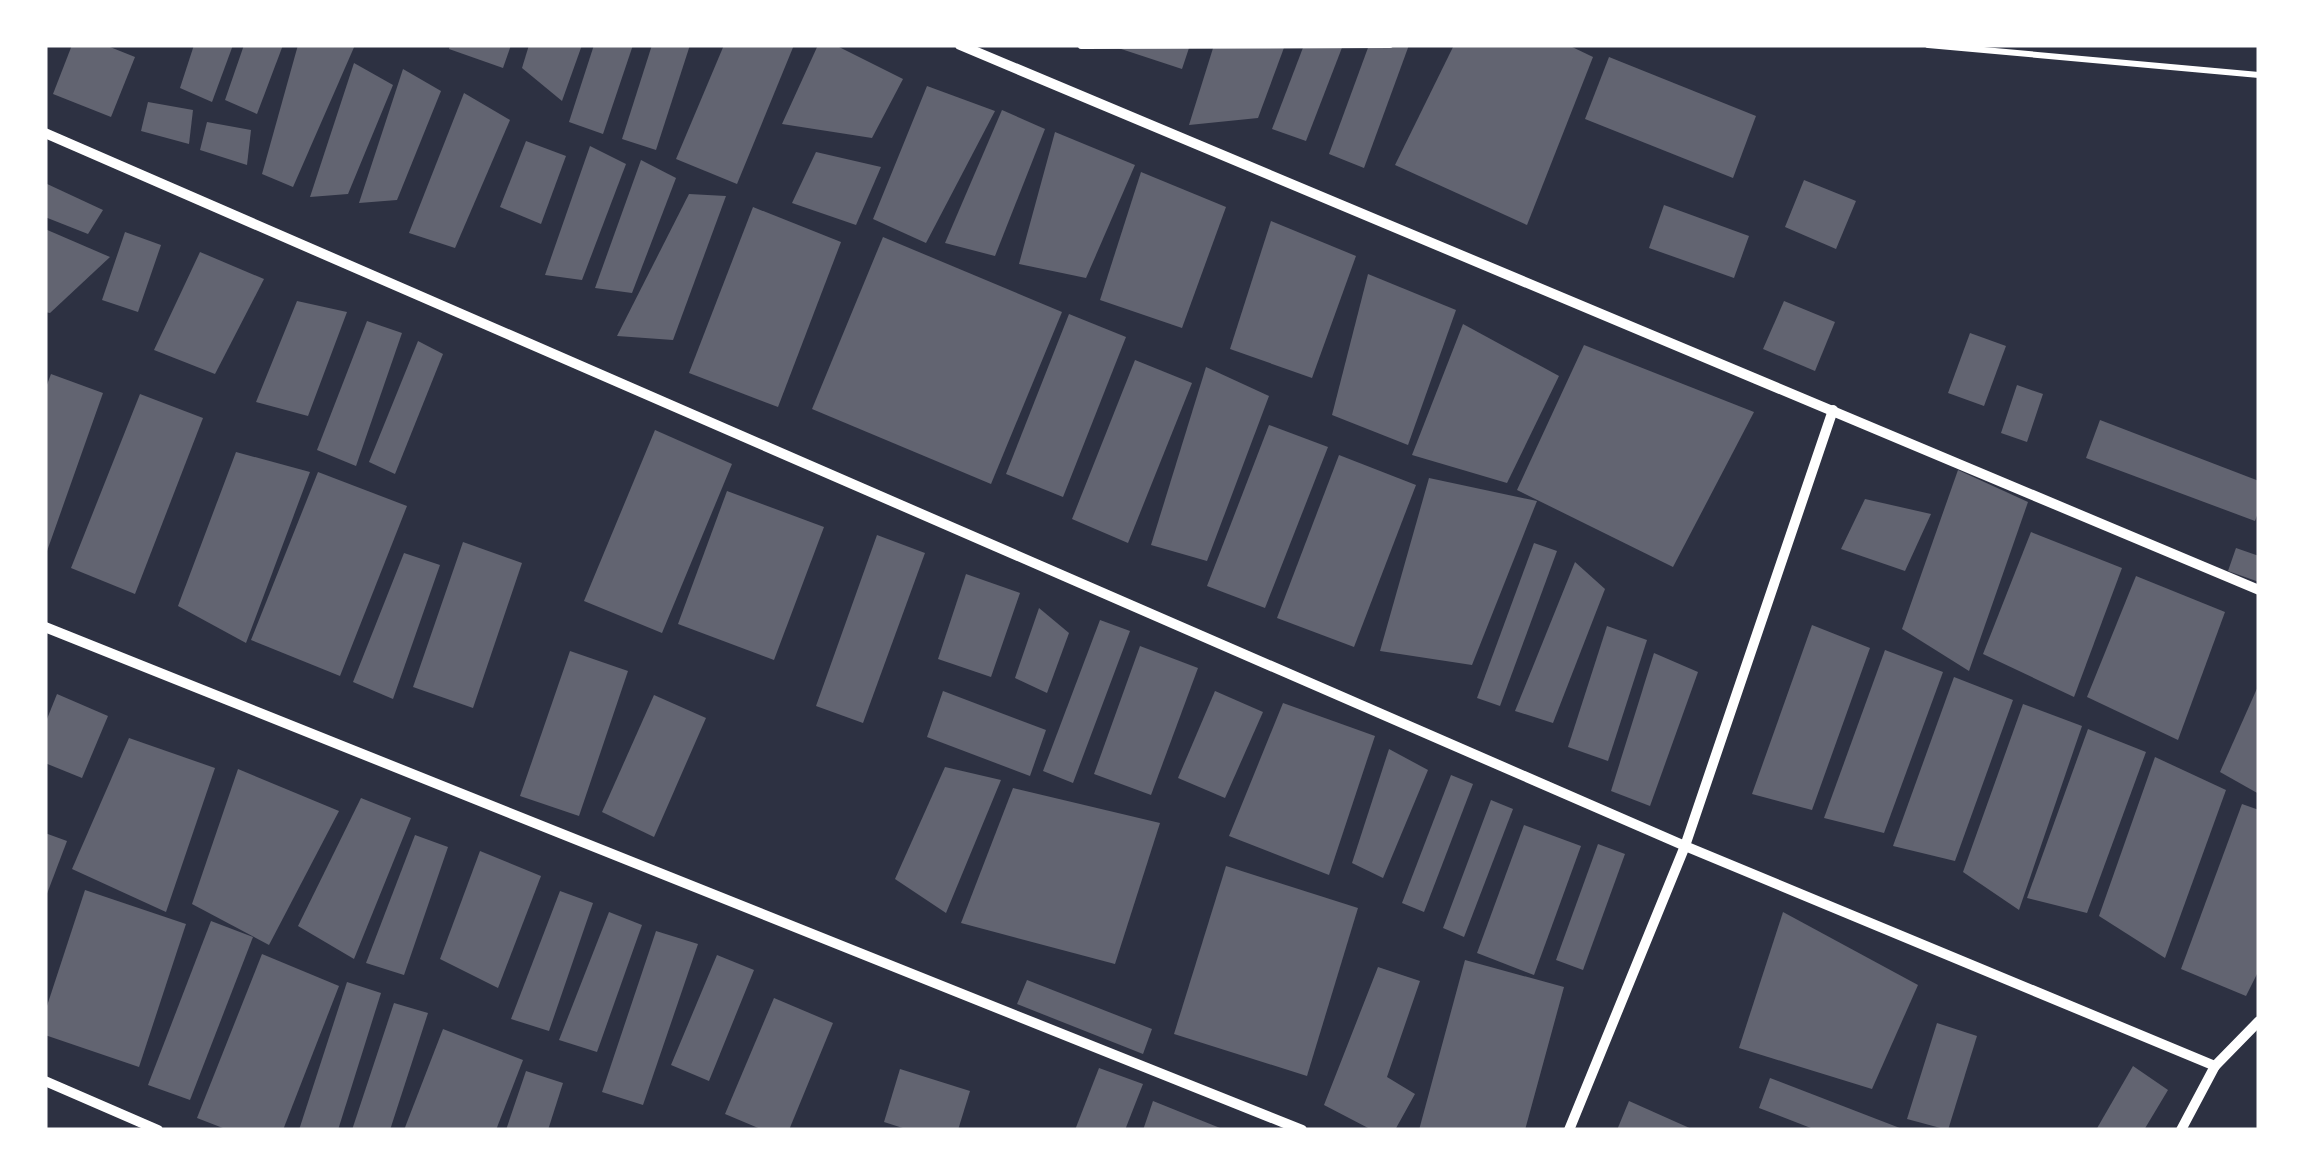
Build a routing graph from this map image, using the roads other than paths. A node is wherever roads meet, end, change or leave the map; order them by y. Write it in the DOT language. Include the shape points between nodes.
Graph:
graph roads {
  1 [pos="960,45"];
  2 [pos="45,132"];
  3 [pos="1833,410"];
  4 [pos="2259,590"];
  5 [pos="45,627"];
  6 [pos="1685,846"];
  7 [pos="2259,1021"];
  8 [pos="2216,1066"];
  9 [pos="45,1081"];
  10 [pos="158,1130"];
  11 [pos="1302,1130"];
  12 [pos="1569,1130"];
  13 [pos="2181,1130"];
  1 -- 3 [label="street"];
  2 -- 6 [label="street"];
  3 -- 4 [label="street"];
  3 -- 6 [label="street"];
  5 -- 11 [label="street"];
  6 -- 8 [label="street"];
  6 -- 12 [label="street"];
  7 -- 8 [label="street"];
  8 -- 13 [label="street"];
  9 -- 10 [label="street"];
}
